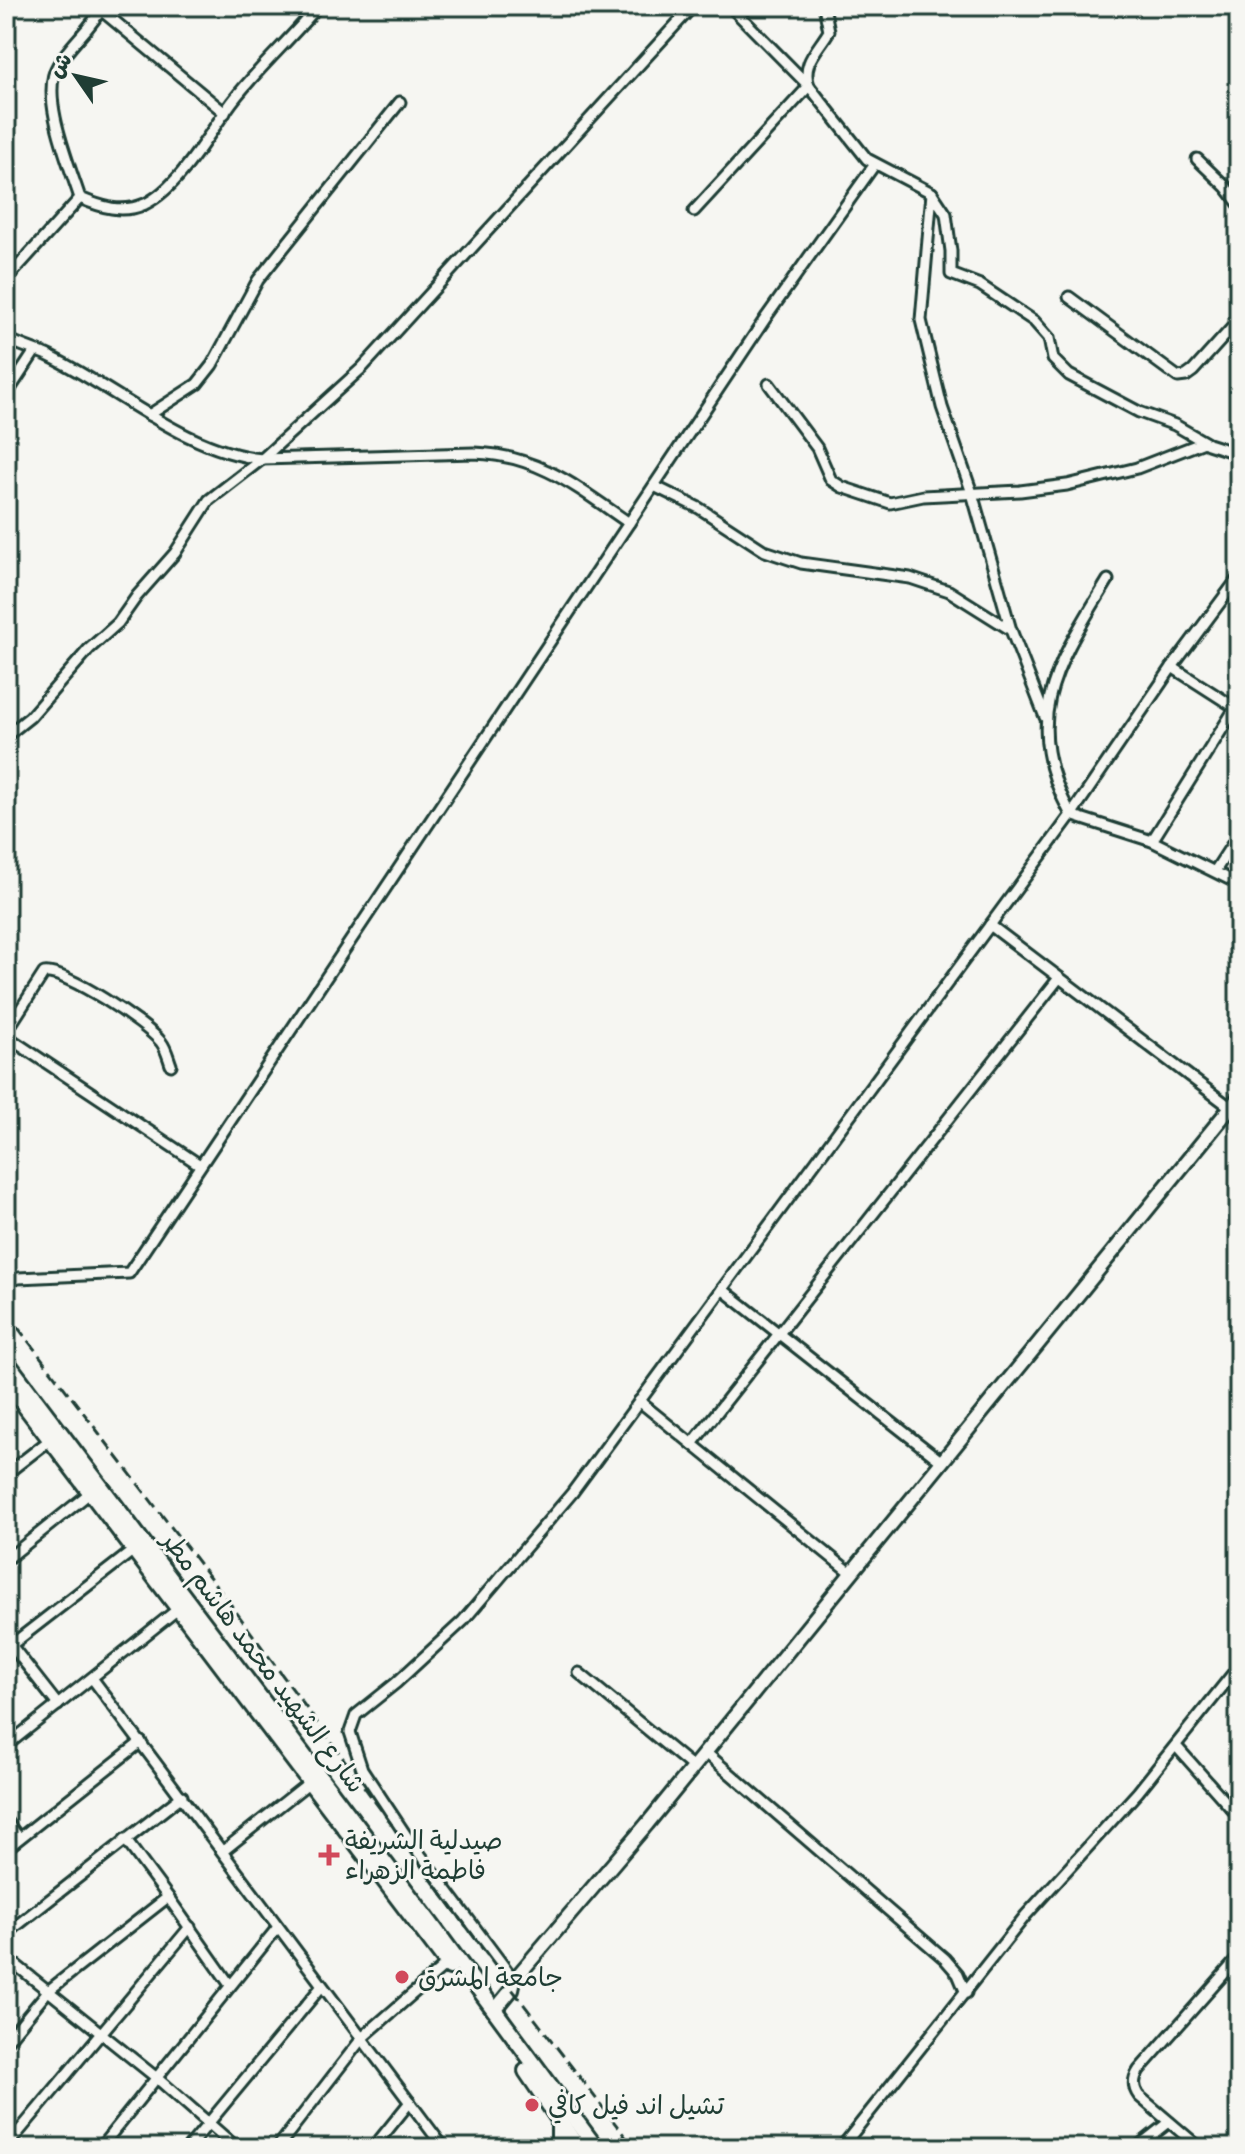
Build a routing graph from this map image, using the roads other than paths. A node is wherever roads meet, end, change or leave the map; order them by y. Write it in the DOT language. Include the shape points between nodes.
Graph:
graph roads {
  1 [pos="318,6"];
  2 [pos="693,6"];
  3 [pos="730,6"];
  4 [pos="824,6"];
  5 [pos="102,8"];
  6 [pos="809,86"];
  7 [pos="400,102"];
  8 [pos="225,113"];
  9 [pos="1197,159"];
  10 [pos="875,164"];
  11 [pos="932,193"];
  12 [pos="80,198"];
  13 [pos="1239,204"];
  14 [pos="694,211"];
  15 [pos="6,280"];
  16 [pos="1069,297"];
  17 [pos="1239,320"];
  18 [pos="6,338"];
  19 [pos="35,351"];
  20 [pos="769,384"];
  21 [pos="6,395"];
  22 [pos="149,415"];
  23 [pos="1204,442"];
  24 [pos="1239,454"];
  25 [pos="262,459"];
  26 [pos="654,486"];
  27 [pos="972,493"];
  28 [pos="629,523"];
  29 [pos="1239,577"];
  30 [pos="1108,580"];
  31 [pos="1011,630"];
  32 [pos="1172,667"];
  33 [pos="1238,707"];
  34 [pos="1045,717"];
  35 [pos="6,736"];
  36 [pos="1071,815"];
  37 [pos="1239,834"];
  38 [pos="1152,841"];
  39 [pos="1215,871"];
  40 [pos="1239,884"];
  41 [pos="990,925"];
  42 [pos="1059,978"];
  43 [pos="6,1034"];
  44 [pos="171,1065"];
  45 [pos="1235,1102"];
  46 [pos="200,1165"];
  47 [pos="6,1282"];
  48 [pos="722,1289"];
  49 [pos="779,1334"];
  50 [pos="6,1361"];
  51 [pos="9,1381"];
  52 [pos="639,1401"];
  53 [pos="51,1439"];
  54 [pos="692,1444"];
  55 [pos="942,1462"];
  56 [pos="6,1474"];
  57 [pos="91,1492"];
  58 [pos="135,1549"];
  59 [pos="6,1560"];
  60 [pos="851,1573"];
  61 [pos="178,1609"];
  62 [pos="8,1647"];
  63 [pos="1239,1666"];
  64 [pos="579,1673"];
  65 [pos="92,1678"];
  66 [pos="58,1705"];
  67 [pos="141,1742"];
  68 [pos="6,1746"];
  69 [pos="1176,1746"];
  70 [pos="705,1752"];
  71 [pos="693,1767"];
  72 [pos="311,1781"];
  73 [pos="182,1796"];
  74 [pos="1239,1817"];
  75 [pos="6,1821"];
  76 [pos="19,1838"];
  77 [pos="125,1839"];
  78 [pos="6,1849"];
  79 [pos="223,1851"];
  80 [pos="168,1897"];
  81 [pos="190,1927"];
  82 [pos="278,1927"];
  83 [pos="6,1934"];
  84 [pos="6,1957"];
  85 [pos="1239,1957"];
  86 [pos="448,1963"];
  87 [pos="514,1980"];
  88 [pos="230,1985"];
  89 [pos="322,1986"];
  90 [pos="48,1991"];
  91 [pos="966,1993"];
  92 [pos="494,2011"];
  93 [pos="100,2033"];
  94 [pos="363,2037"];
  95 [pos="6,2042"];
  96 [pos="158,2079"];
  97 [pos="410,2102"];
  98 [pos="559,2119"];
  99 [pos="210,2122"];
  100 [pos="1169,2122"];
  101 [pos="6,2147"];
  102 [pos="576,2147"];
  103 [pos="100,2148"];
  104 [pos="188,2148"];
  105 [pos="237,2148"];
  106 [pos="277,2148"];
  107 [pos="373,2148"];
  108 [pos="444,2148"];
  109 [pos="559,2148"];
  110 [pos="596,2148"];
  111 [pos="841,2148"];
  112 [pos="1136,2148"];
  113 [pos="1200,2148"];
  1 -- 8 [label="street"];
  2 -- 25 [label="street" via="362,368"];
  3 -- 6 [label="street"];
  4 -- 6 [label="street" via="829,31 806,67"];
  5 -- 8 [label="street"];
  5 -- 12 [label="street" via="58,65 51,86"];
  6 -- 10 [label="street"];
  6 -- 14 [label="street"];
  7 -- 22 [label="street" via="258,280 197,384"];
  8 -- 12 [label="street" via="176,179 144,204 105,209"];
  9 -- 13 [label="street"];
  10 -- 11 [label="street"];
  10 -- 26 [label="street"];
  11 -- 23 [label="street" via="946,214 951,274 980,285 1034,321 1049,338 1053,359 1069,375"];
  11 -- 27 [label="street" via="921,320 942,407"];
  12 -- 15 [label="street"];
  16 -- 17 [label="street" via="1178,377 1193,371"];
  18 -- 19 [label="street"];
  19 -- 21 [label="street"];
  19 -- 22 [label="street"];
  20 -- 27 [label="street" via="817,448 837,486 890,503"];
  22 -- 25 [label="street" via="222,450"];
  23 -- 24 [label="street"];
  23 -- 27 [label="street" via="1091,480"];
  25 -- 28 [label="street" via="500,455 550,470"];
  25 -- 35 [label="street" via="209,500 175,553 118,623"];
  26 -- 28 [label="street"];
  26 -- 31 [label="street" via="765,551 815,566 910,578 949,591"];
  27 -- 31 [label="street"];
  28 -- 46 [label="street"];
  29 -- 32 [label="street"];
  30 -- 34 [label="street" via="1061,663"];
  31 -- 34 [label="street"];
  32 -- 33 [label="street"];
  32 -- 36 [label="street"];
  33 -- 38 [label="street"];
  34 -- 36 [label="street" via="1049,761"];
  36 -- 38 [label="street"];
  36 -- 41 [label="street"];
  37 -- 39 [label="street"];
  38 -- 39 [label="street"];
  39 -- 40 [label="street"];
  41 -- 42 [label="street"];
  41 -- 48 [label="street"];
  42 -- 45 [label="street"];
  42 -- 49 [label="street"];
  43 -- 44 [label="street" via="44,973 55,972 119,1006 149,1029 163,1044"];
  43 -- 46 [label="street"];
  45 -- 55 [label="street"];
  46 -- 47 [label="street" via="129,1273"];
  48 -- 49 [label="street"];
  48 -- 52 [label="street"];
  49 -- 54 [label="street"];
  49 -- 55 [label="street"];
  50 -- 51 [label="main road, شارع الشهيد محمد هاشم مطر"];
  51 -- 53 [label="main road, شارع الشهيد محمد هاشم مطر"];
  51 -- 92 [label="main road, شارع الشهيد محمد هاشم مطر"];
  52 -- 54 [label="street"];
  52 -- 87 [label="street" via="505,1573 463,1621 356,1715 350,1732 362,1769 385,1804"];
  53 -- 56 [label="street"];
  53 -- 57 [label="main road, شارع الشهيد محمد هاشم مطر"];
  54 -- 60 [label="street"];
  55 -- 60 [label="street"];
  57 -- 58 [label="main road, شارع الشهيد محمد هاشم مطر"];
  57 -- 59 [label="street"];
  58 -- 61 [label="main road, شارع الشهيد محمد هاشم مطر"];
  58 -- 62 [label="street"];
  60 -- 70 [label="street"];
  61 -- 65 [label="street"];
  61 -- 72 [label="main road, شارع الشهيد محمد هاشم مطر"];
  62 -- 66 [label="street"];
  63 -- 69 [label="street"];
  64 -- 71 [label="street"];
  65 -- 66 [label="street"];
  65 -- 67 [label="street"];
  66 -- 68 [label="street"];
  67 -- 73 [label="street"];
  67 -- 76 [label="street"];
  69 -- 74 [label="street"];
  69 -- 91 [label="street" via="1026,1915"];
  70 -- 71 [label="street"];
  70 -- 91 [label="street" via="945,1959"];
  71 -- 87 [label="street"];
  72 -- 79 [label="street"];
  72 -- 86 [label="main road, شارع الشهيد محمد هاشم مطر"];
  73 -- 77 [label="street"];
  73 -- 79 [label="street"];
  75 -- 76 [label="street"];
  76 -- 78 [label="street"];
  77 -- 80 [label="street"];
  77 -- 83 [label="street"];
  79 -- 82 [label="street"];
  80 -- 81 [label="street"];
  80 -- 90 [label="street"];
  81 -- 88 [label="street"];
  81 -- 93 [label="street"];
  82 -- 88 [label="street"];
  82 -- 89 [label="street"];
  84 -- 90 [label="street"];
  85 -- 100 [label="street" via="1136,2074 1136,2092"];
  86 -- 94 [label="street"];
  86 -- 98 [label="main road, شارع الشهيد محمد هاشم مطر"];
  87 -- 92 [label="street"];
  88 -- 96 [label="street"];
  89 -- 94 [label="street"];
  89 -- 99 [label="street"];
  90 -- 93 [label="street"];
  90 -- 95 [label="street"];
  91 -- 111 [label="street"];
  92 -- 110 [label="main road, شارع الشهيد محمد هاشم مطر"];
  93 -- 96 [label="street"];
  93 -- 101 [label="street"];
  94 -- 97 [label="street"];
  94 -- 106 [label="street"];
  96 -- 99 [label="street"];
  96 -- 103 [label="street"];
  97 -- 107 [label="street"];
  97 -- 108 [label="street"];
  98 -- 102 [label="main road, شارع الشهيد محمد هاشم مطر"];
  98 -- 109 [label="main road"];
  99 -- 104 [label="street"];
  99 -- 105 [label="street"];
  100 -- 112 [label="street"];
  100 -- 113 [label="street"];
}
